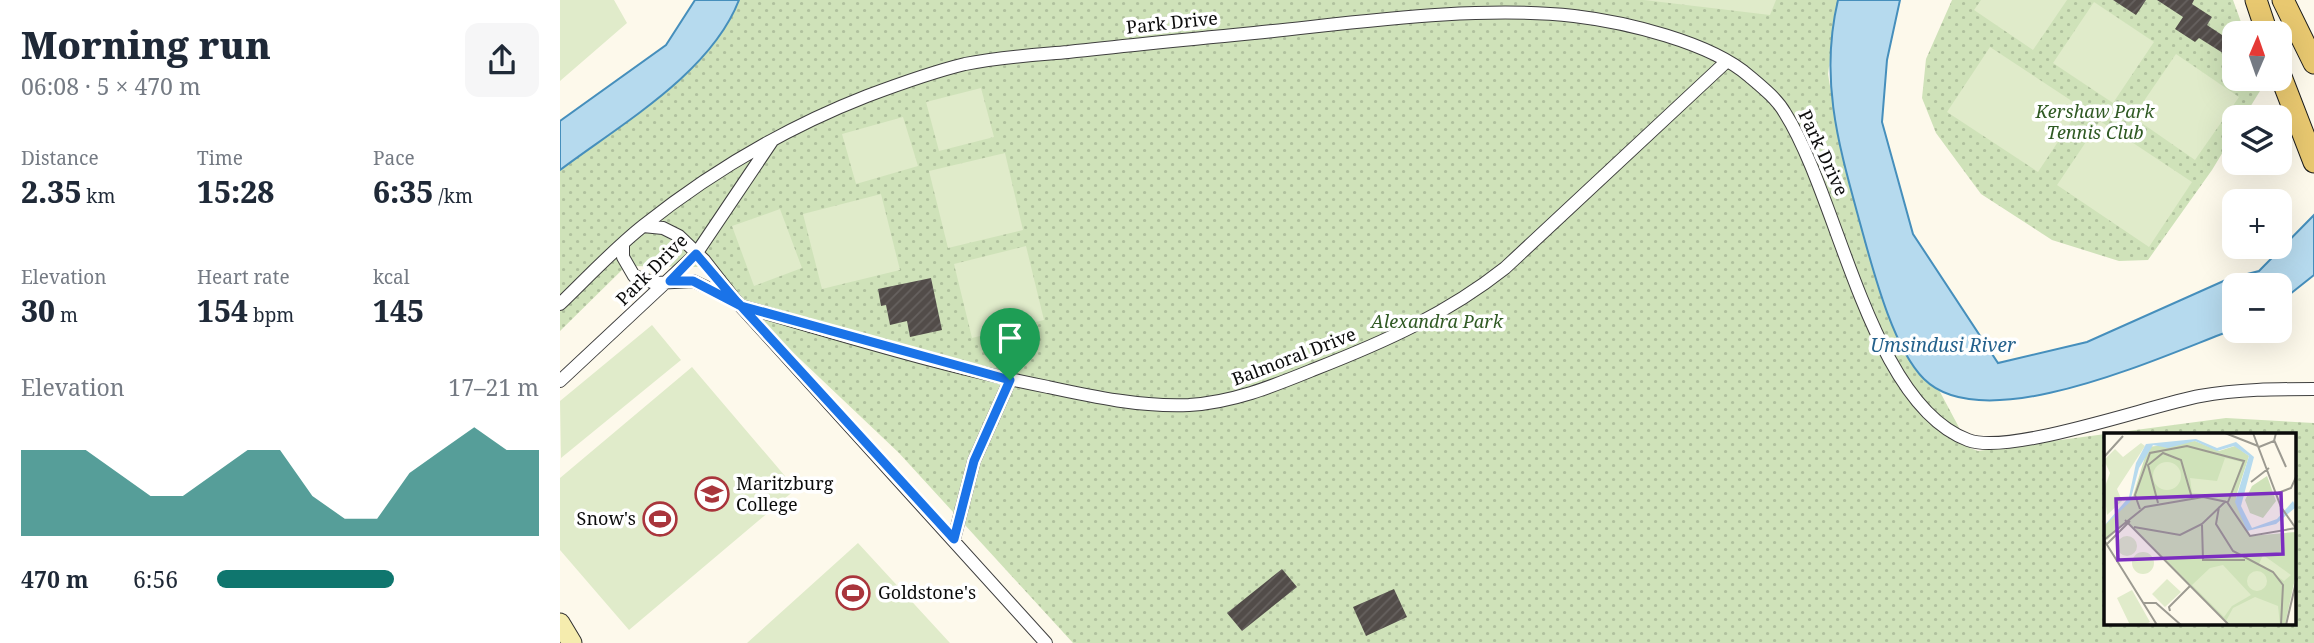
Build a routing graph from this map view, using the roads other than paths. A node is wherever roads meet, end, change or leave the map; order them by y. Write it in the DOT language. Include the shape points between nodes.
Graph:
graph roads {
  1 [pos="2256,0"];
  2 [pos="2271,0"];
  3 [pos="2283,0"];
  4 [pos="2263,21"];
  5 [pos="2272,21"];
  6 [pos="1727,62"];
  7 [pos="2314,63"];
  8 [pos="2287,91"];
  9 [pos="777,135"];
  10 [pos="2314,162"];
  11 [pos="643,226"];
  12 [pos="623,244"];
  13 [pos="696,254"];
  14 [pos="670,281"];
  15 [pos="739,303"];
  16 [pos="560,304"];
  17 [pos="1010,380"];
  18 [pos="560,381"];
  19 [pos="2314,389"];
  20 [pos="954,539"];
  21 [pos="560,623"];
  22 [pos="572,643"];
  23 [pos="1046,643"];
  1 -- 4 [label="main road"];
  2 -- 5 [label="main road"];
  3 -- 7 [label="main road"];
  6 -- 9 [label="street, Park Drive" via="1657,32 1576,16 1491,13 1365,22 970,63 865,97"];
  6 -- 17 [label="street, Balmoral Drive" via="1505,268 1470,295 1389,340 1230,400 1128,402"];
  6 -- 19 [label="street, Park Drive" via="1744,71 1782,107 1824,195 1882,345 1927,415 1954,434 1990,444 2202,396"];
  8 -- 10 [label="main road"];
  9 -- 11 [label="street, Park Drive"];
  9 -- 13 [label="street, Park Drive"];
  11 -- 12 [label="street, Park Drive"];
  11 -- 13 [label="street" via="671,230"];
  12 -- 14 [label="street" via="623,257 634,276 655,283"];
  12 -- 16 [label="street, Park Drive"];
  13 -- 14 [label="street, Park Drive"];
  13 -- 15 [label="street"];
  14 -- 15 [label="street" via="693,281"];
  14 -- 18 [label="street, Park Drive"];
  15 -- 17 [label="street, Balmoral Drive"];
  15 -- 20 [label="street"];
  17 -- 20 [label="street" via="974,461"];
  20 -- 23 [label="street"];
  21 -- 22 [label="street"];
}
